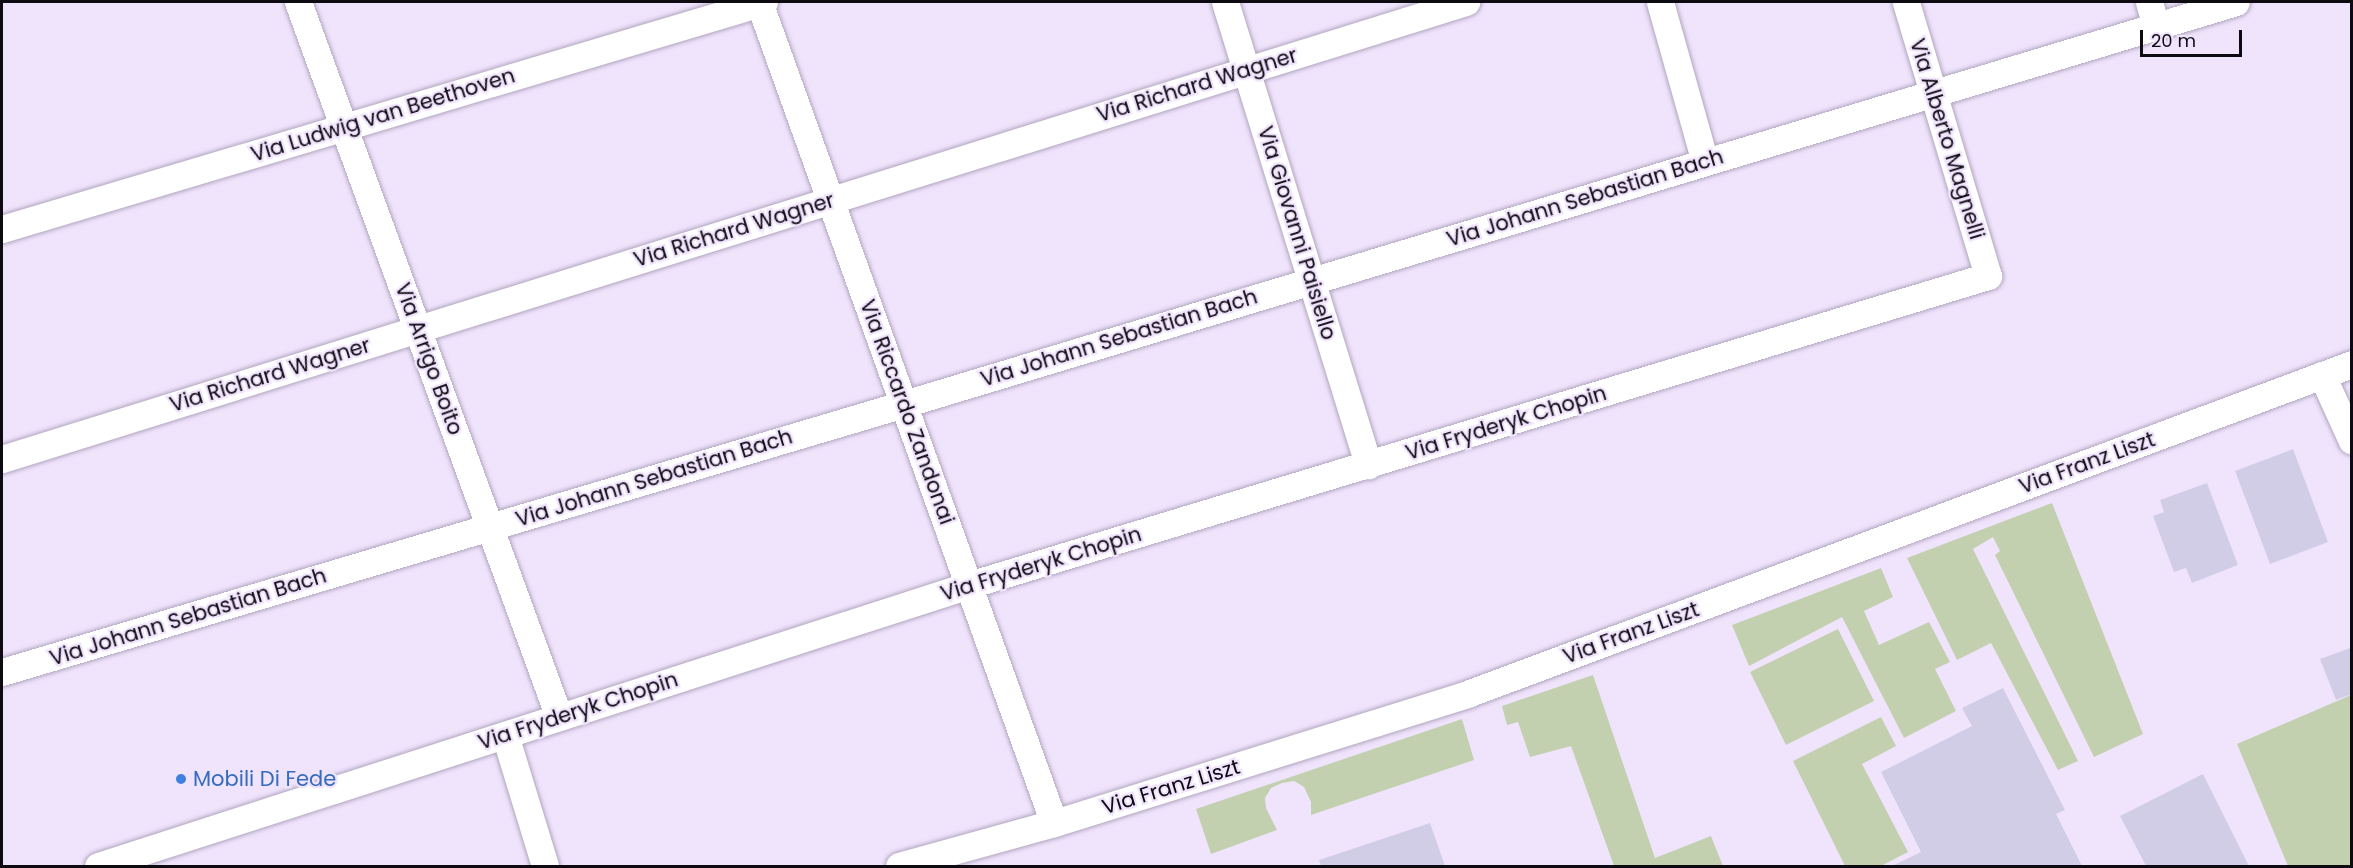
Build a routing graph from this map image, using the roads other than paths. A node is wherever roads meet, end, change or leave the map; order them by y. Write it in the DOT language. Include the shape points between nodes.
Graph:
graph roads {
  1 [pos="298,2"];
  2 [pos="761,2"];
  3 [pos="1225,2"];
  4 [pos="1466,2"];
  5 [pos="1660,2"];
  6 [pos="1906,2"];
  7 [pos="2236,2"];
  8 [pos="2152,14"];
  9 [pos="1246,70"];
  10 [pos="1934,92"];
  11 [pos="344,127"];
  12 [pos="1705,162"];
  13 [pos="830,200"];
  14 [pos="2,229"];
  15 [pos="1988,276"];
  16 [pos="1311,280"];
  17 [pos="418,329"];
  18 [pos="2352,364"];
  19 [pos="2322,375"];
  20 [pos="904,404"];
  21 [pos="2352,441"];
  22 [pos="2,459"];
  23 [pos="1368,465"];
  24 [pos="490,527"];
  25 [pos="969,585"];
  26 [pos="2,672"];
  27 [pos="559,717"];
  28 [pos="505,735"];
  29 [pos="1054,824"];
  30 [pos="98,867"];
  31 [pos="545,867"];
  32 [pos="899,867"];
  1 -- 11 [label="street, Via Arrigo Boito"];
  2 -- 11 [label="street, Via Ludwig van Beethoven"];
  2 -- 13 [label="street, Via Riccardo Zandonai"];
  3 -- 9 [label="street, Via Giovanni Paisiello"];
  4 -- 9 [label="street, Via Richard Wagner"];
  5 -- 12 [label="street"];
  6 -- 10 [label="street, Via Alberto Magnelli"];
  7 -- 8 [label="street, Via Johann Sebastian Bach"];
  8 -- 10 [label="street, Via Johann Sebastian Bach"];
  9 -- 13 [label="street, Via Richard Wagner"];
  9 -- 16 [label="street, Via Giovanni Paisiello"];
  10 -- 12 [label="street, Via Johann Sebastian Bach"];
  10 -- 15 [label="street, Via Alberto Magnelli"];
  11 -- 14 [label="street, Via Ludwig van Beethoven"];
  11 -- 17 [label="street, Via Arrigo Boito"];
  12 -- 16 [label="street, Via Johann Sebastian Bach"];
  13 -- 17 [label="street, Via Richard Wagner"];
  13 -- 20 [label="street, Via Riccardo Zandonai"];
  15 -- 23 [label="street, Via Fryderyk Chopin"];
  16 -- 20 [label="street, Via Johann Sebastian Bach"];
  16 -- 23 [label="street, Via Giovanni Paisiello"];
  17 -- 22 [label="street, Via Richard Wagner"];
  17 -- 24 [label="street, Via Arrigo Boito"];
  18 -- 19 [label="street, Via Franz Liszt"];
  19 -- 21 [label="street"];
  19 -- 29 [label="street, Via Franz Liszt" via="1467,694"];
  20 -- 24 [label="street, Via Johann Sebastian Bach"];
  20 -- 25 [label="street, Via Riccardo Zandonai"];
  23 -- 25 [label="street, Via Fryderyk Chopin"];
  24 -- 26 [label="street, Via Johann Sebastian Bach"];
  24 -- 27 [label="street, Via Arrigo Boito"];
  25 -- 27 [label="street, Via Fryderyk Chopin"];
  25 -- 29 [label="street, Via Riccardo Zandonai"];
  27 -- 28 [label="street, Via Fryderyk Chopin"];
  28 -- 30 [label="street, Via Fryderyk Chopin"];
  28 -- 31 [label="street"];
  29 -- 32 [label="street, Via Franz Liszt"];
}
